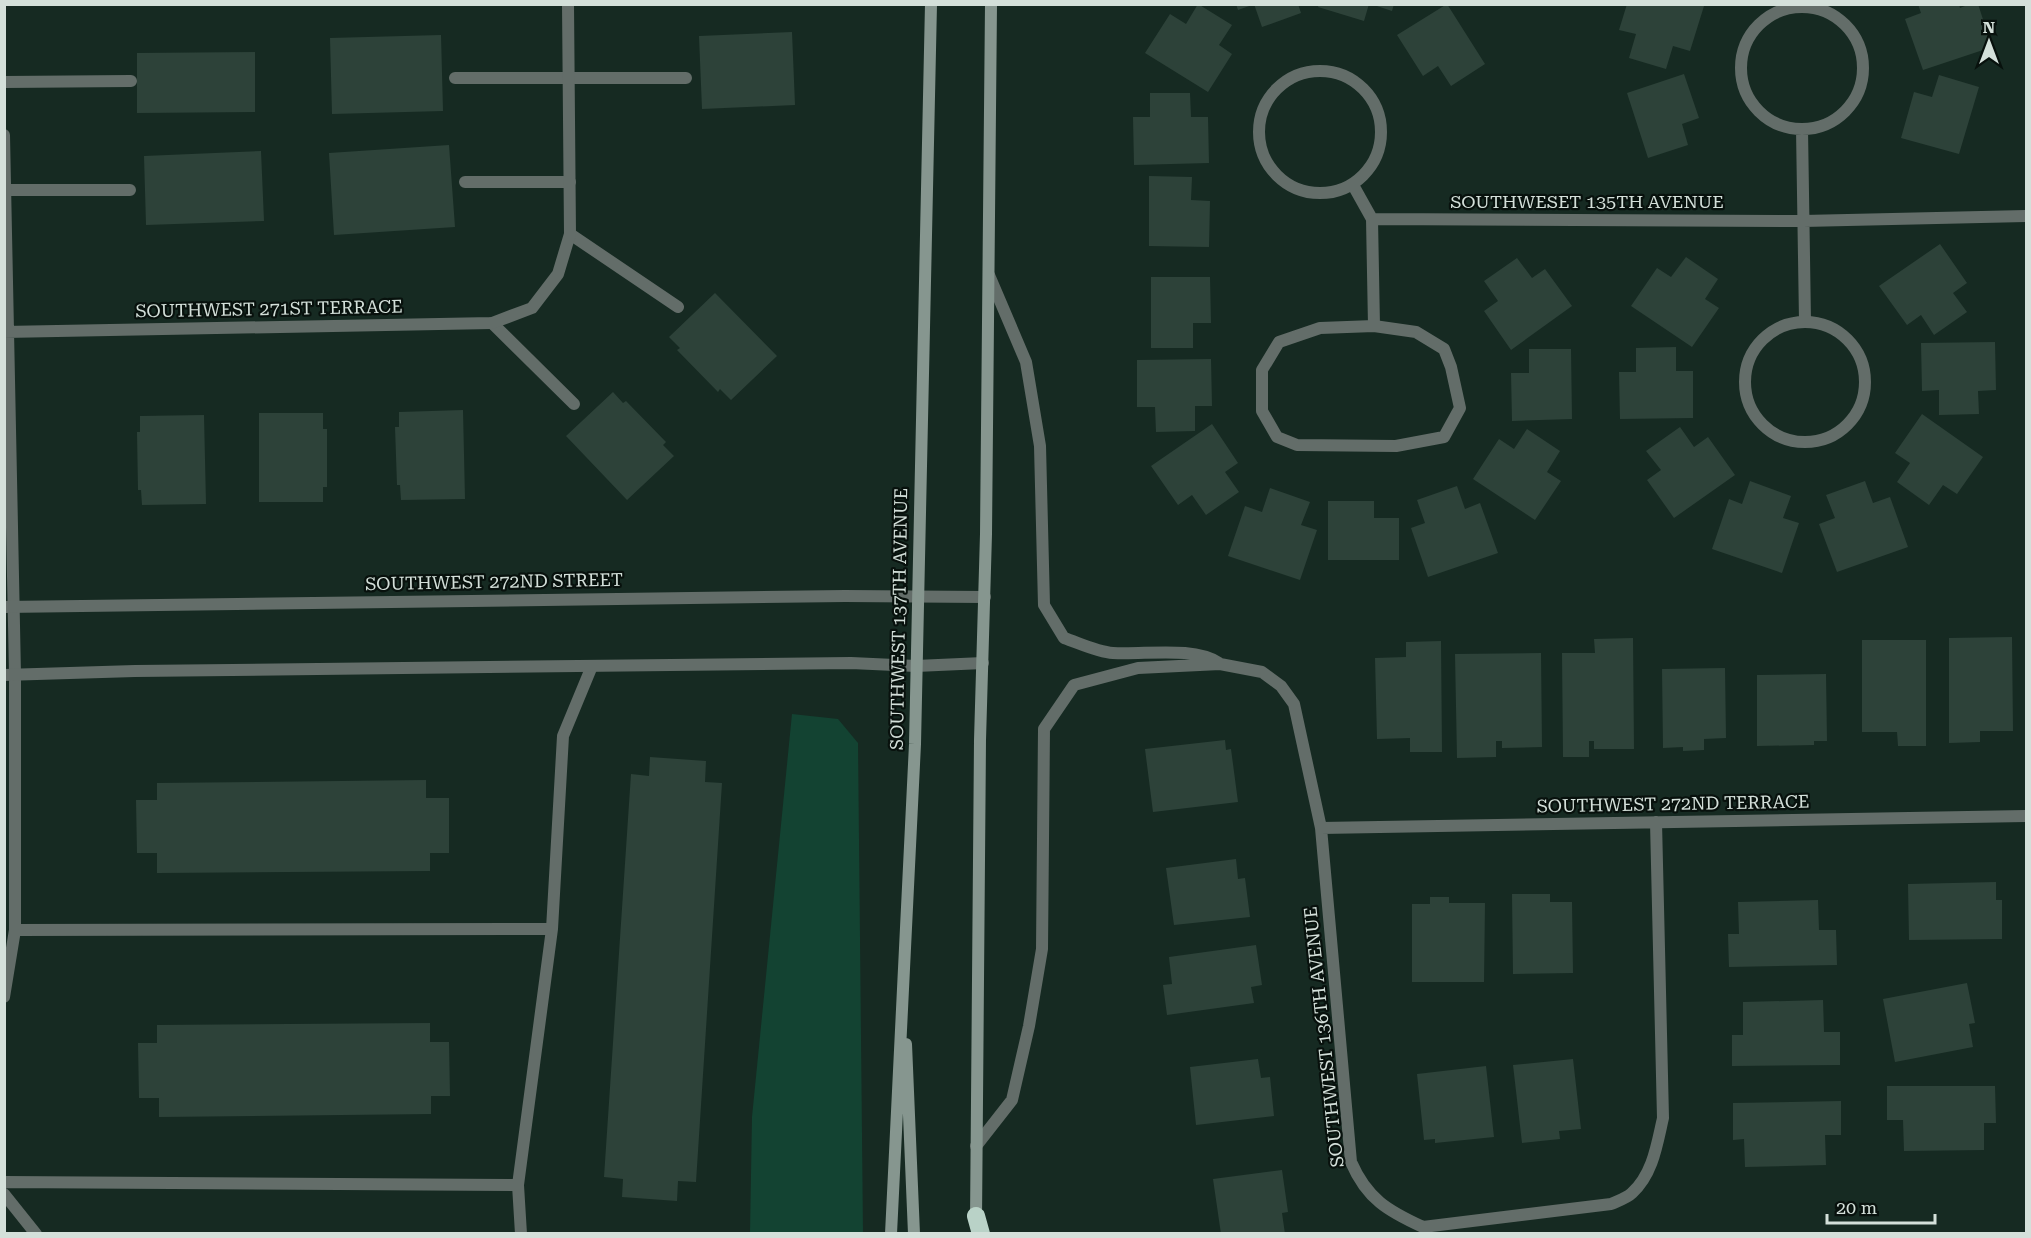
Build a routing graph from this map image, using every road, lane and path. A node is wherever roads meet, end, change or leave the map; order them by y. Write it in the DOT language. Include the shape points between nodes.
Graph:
graph roads {
  1 [pos="568,4"];
  2 [pos="931,4"];
  3 [pos="991,4"];
  4 [pos="455,78"];
  5 [pos="569,78"];
  6 [pos="686,78"];
  7 [pos="131,81"];
  8 [pos="4,82"];
  9 [pos="1802,129"];
  10 [pos="4,135"];
  11 [pos="465,182"];
  12 [pos="570,182"];
  13 [pos="1353,185"];
  14 [pos="5,190"];
  15 [pos="130,190"];
  16 [pos="2026,216"];
  17 [pos="1372,219"];
  18 [pos="1803,221"];
  19 [pos="570,234"];
  20 [pos="988,275"];
  21 [pos="678,307"];
  22 [pos="1805,321"];
  23 [pos="492,323"];
  24 [pos="1374,326"];
  25 [pos="6,332"];
  26 [pos="574,404"];
  27 [pos="917,596"];
  28 [pos="985,597"];
  29 [pos="9,607"];
  30 [pos="982,663"];
  31 [pos="1220,664"];
  32 [pos="592,666"];
  33 [pos="916,666"];
  34 [pos="10,674"];
  35 [pos="10,762"];
  36 [pos="2026,816"];
  37 [pos="1656,822"];
  38 [pos="1321,828"];
  39 [pos="552,929"];
  40 [pos="15,930"];
  41 [pos="903,956"];
  42 [pos="4,997"];
  43 [pos="976,1146"];
  44 [pos="4,1182"];
  45 [pos="518,1185"];
  46 [pos="4,1194"];
  47 [pos="978,1228"];
  48 [pos="36,1233"];
  49 [pos="521,1233"];
  50 [pos="891,1233"];
  51 [pos="914,1233"];
  1 -- 5 [label="street"];
  2 -- 27 [label="main road, SOUTHWEST 137TH AVENUE"];
  3 -- 20 [label="main road"];
  4 -- 5 [label="street"];
  5 -- 6 [label="street"];
  5 -- 12 [label="street"];
  7 -- 8 [label="street"];
  9 -- 9 [label="street" via="1826,124 1846,111 1859,91 1863,68 1859,45 1846,25 1826,12 1802,7 1779,12 1758,25 1745,45 1741,68 1745,91 1758,111 1779,124"];
  9 -- 18 [label="street"];
  10 -- 14 [label="street"];
  11 -- 12 [label="street"];
  12 -- 19 [label="street"];
  13 -- 13 [label="street" via="1371,169 1381,147 1381,123 1373,100 1357,82 1335,72 1311,71 1288,79 1270,96 1260,118 1259,142 1267,164 1284,182 1306,192 1330,193"];
  13 -- 17 [label="street"];
  14 -- 15 [label="street"];
  14 -- 25 [label="street"];
  16 -- 18 [label="street, SOUTHWESET 135TH AVENUE"];
  17 -- 18 [label="street, SOUTHWESET 135TH AVENUE"];
  17 -- 24 [label="street"];
  18 -- 22 [label="street"];
  19 -- 21 [label="street"];
  19 -- 23 [label="street, SOUTHWEST 271ST TERRACE" via="558,274 532,308"];
  20 -- 28 [label="main road"];
  20 -- 31 [label="street" via="1026,362 1040,446 1044,605 1064,638 1110,653 1208,656"];
  22 -- 22 [label="street" via="1781,326 1762,340 1749,359 1744,383 1749,406 1763,425 1782,438 1806,442 1829,437 1849,424 1862,404 1866,381 1861,358 1848,338 1828,325"];
  23 -- 25 [label="street, SOUTHWEST 271ST TERRACE"];
  23 -- 26 [label="street"];
  24 -- 24 [label="street" via="1416,332 1444,349 1460,408 1444,437 1396,446 1297,445 1278,437 1262,411 1262,370 1279,342 1320,328"];
  25 -- 29 [label="street"];
  27 -- 28 [label="street, SOUTHWEST 272ND STREET"];
  27 -- 29 [label="street, SOUTHWEST 272ND STREET"];
  27 -- 33 [label="main road, SOUTHWEST 137TH AVENUE"];
  28 -- 30 [label="main road"];
  29 -- 34 [label="street"];
  30 -- 33 [label="street"];
  30 -- 43 [label="main road"];
  31 -- 38 [label="street, SOUTHWEST 136TH AVENUE" via="1262,672 1281,686 1294,704"];
  31 -- 43 [label="street" via="1138,668 1074,685 1044,729 1042,950 1012,1100"];
  32 -- 33 [label="street"];
  32 -- 34 [label="street"];
  32 -- 39 [label="street" via="562,736"];
  33 -- 41 [label="main road, SOUTHWEST 137TH AVENUE"];
  34 -- 35 [label="street"];
  35 -- 40 [label="street"];
  36 -- 37 [label="street, SOUTHWEST 272ND TERRACE"];
  37 -- 38 [label="street, SOUTHWEST 272ND TERRACE"];
  37 -- 38 [label="street, SOUTHWEST 136TH AVENUE" via="1663,1118 1647,1173 1632,1194 1611,1204 1423,1227 1377,1200 1360,1182 1352,1162"];
  39 -- 40 [label="street"];
  39 -- 45 [label="street"];
  40 -- 42 [label="street"];
  41 -- 50 [label="main road, SOUTHWEST 137TH AVENUE"];
  41 -- 51 [label="main road"];
  43 -- 47 [label="main road"];
  44 -- 45 [label="street"];
  45 -- 49 [label="street"];
  46 -- 48 [label="street"];
}
